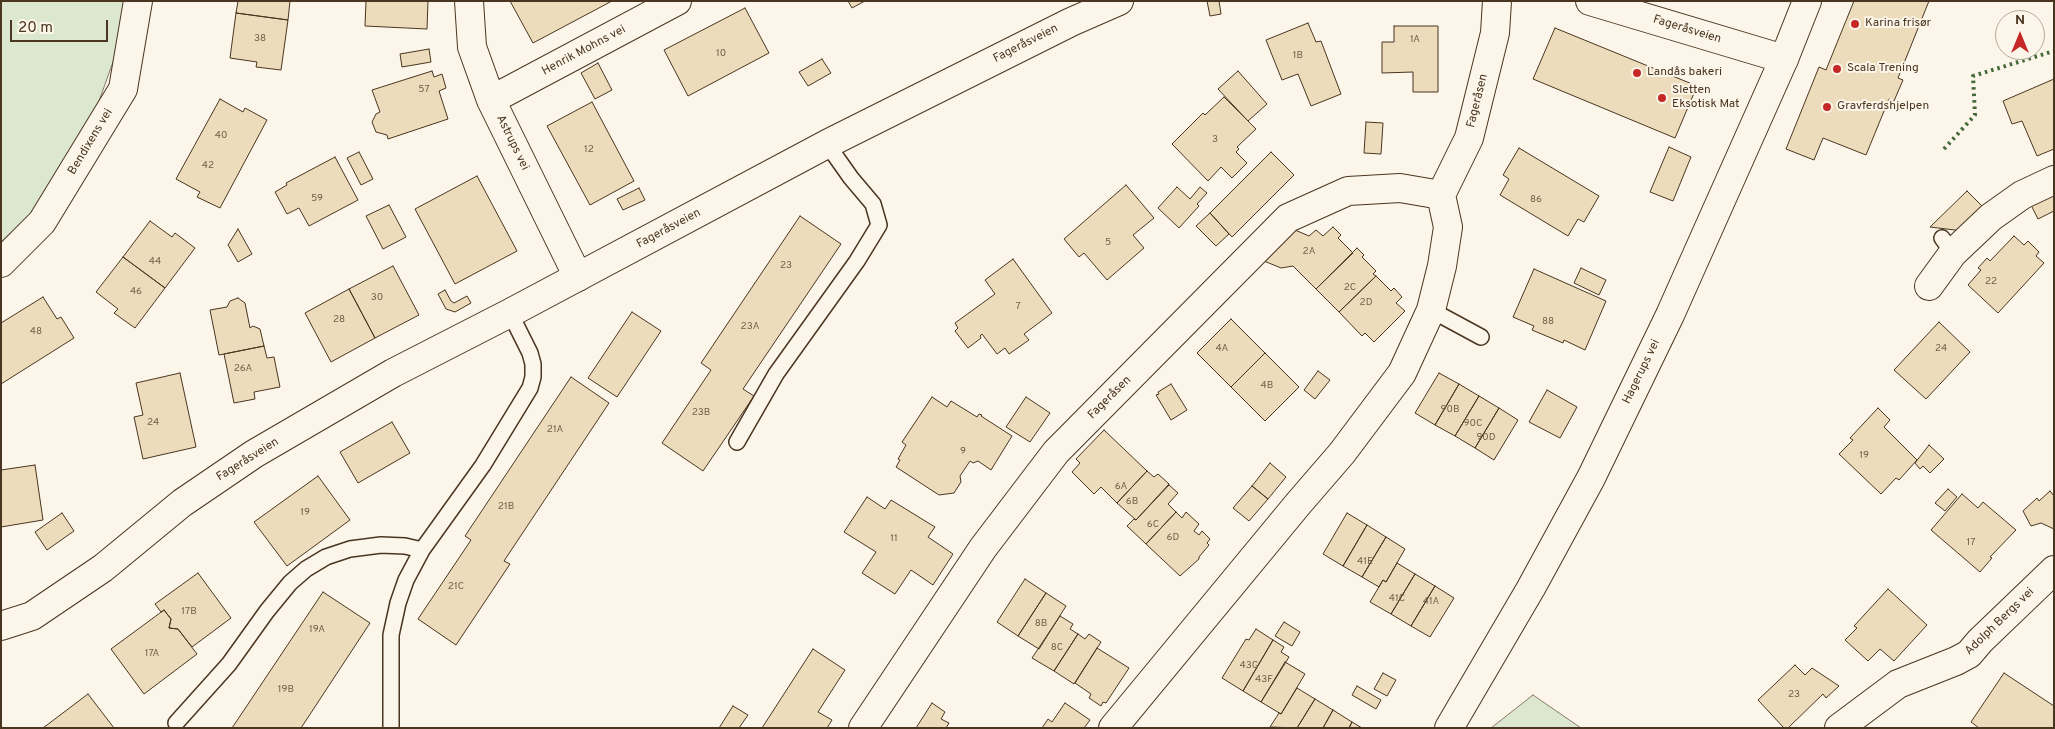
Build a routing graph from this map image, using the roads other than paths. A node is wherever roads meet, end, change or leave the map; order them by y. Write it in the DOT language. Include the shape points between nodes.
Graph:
graph roads {
  1 [pos="138,1"];
  2 [pos="469,1"];
  3 [pos="676,1"];
  4 [pos="1119,1"];
  5 [pos="1497,1"];
  6 [pos="1590,1"];
  7 [pos="1807,1"];
  8 [pos="1784,59"];
  9 [pos="491,100"];
  10 [pos="827,144"];
  11 [pos="2054,180"];
  12 [pos="1441,195"];
  13 [pos="1,263"];
  14 [pos="578,278"];
  15 [pos="1929,286"];
  16 [pos="1431,310"];
  17 [pos="510,313"];
  18 [pos="1481,337"];
  19 [pos="737,442"];
  20 [pos="422,550"];
  21 [pos="2054,570"];
  22 [pos="1,626"];
  23 [pos="176,723"];
  24 [pos="391,728"];
  25 [pos="863,728"];
  26 [pos="1113,728"];
  27 [pos="1449,728"];
  28 [pos="1839,728"];
  1 -- 13 [label="street, Bendixens vei" via="123,89 42,222"];
  2 -- 9 [label="street, Astrups vei" via="472,47"];
  3 -- 9 [label="street, Henrik Mohns vei"];
  4 -- 10 [label="street, Fageråsveien"];
  5 -- 12 [label="street, Fageråsen" via="1495,33 1469,138"];
  6 -- 8 [label="street, Fageråsveien"];
  7 -- 8 [label="street, Hagerups vei"];
  8 -- 27 [label="street, Hagerups vei" via="1670,314 1590,478 1531,588"];
  9 -- 14 [label="street, Astrups vei"];
  10 -- 14 [label="street, Fageråsveien"];
  10 -- 19 [label="lane" via="873,204 879,225 776,374"];
  11 -- 15 [label="street" via="2022,195 1947,246"];
  12 -- 16 [label="street" via="1448,227"];
  12 -- 25 [label="street, Fageråsen" via="1400,188 1348,191 1288,218 1056,452 983,548"];
  14 -- 17 [label="street, Fageråsveien"];
  16 -- 18 [label="lane"];
  16 -- 26 [label="street" via="1402,373 1342,453"];
  17 -- 20 [label="lane" via="533,364 530,388 488,458"];
  17 -- 22 [label="street, Fageråsveien" via="393,373 254,454 182,503 103,568 32,616"];
  20 -- 23 [label="lane" via="381,545 350,549 326,557 306,569 284,590 229,664"];
  20 -- 24 [label="lane" via="406,580 391,635"];
  21 -- 28 [label="street, Adolph Bergs vei" via="1969,654 1898,684"];
}
